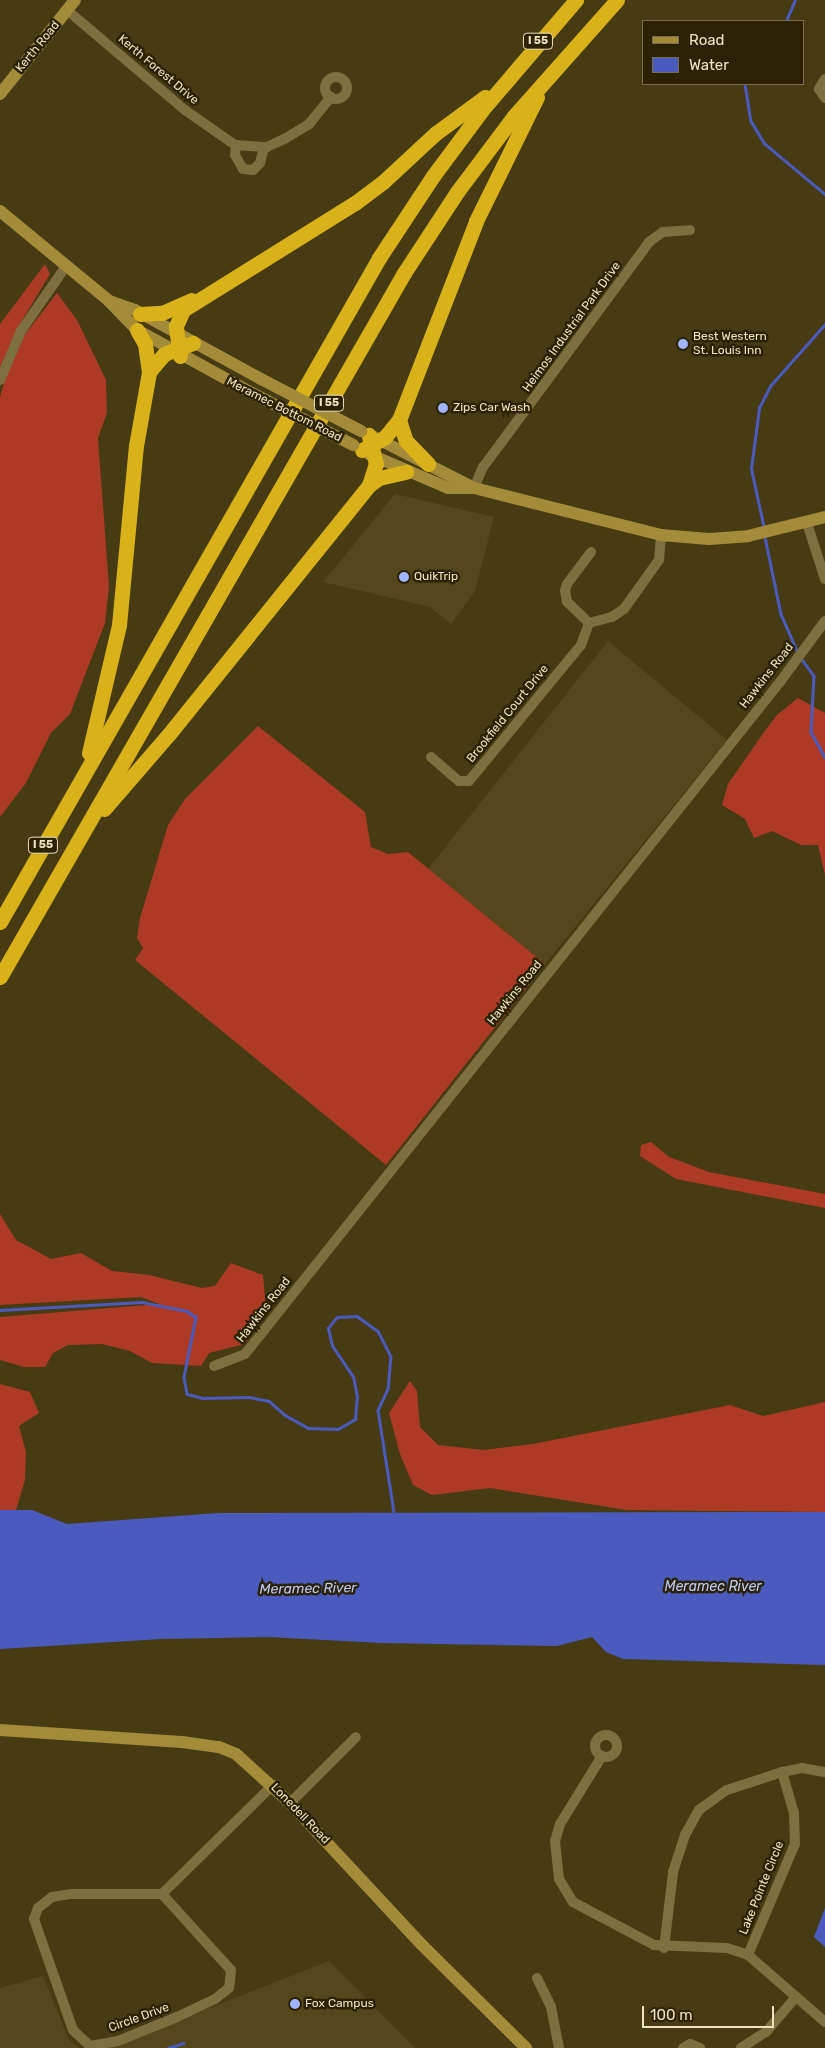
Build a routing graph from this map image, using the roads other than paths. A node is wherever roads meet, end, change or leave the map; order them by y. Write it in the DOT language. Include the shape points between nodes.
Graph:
graph roads {
  1 [pos="576,0"];
  2 [pos="617,0"];
  3 [pos="71,5"];
  4 [pos="547,77"];
  5 [pos="825,79"];
  6 [pos="502,84"];
  7 [pos="0,94"];
  8 [pos="331,97"];
  9 [pos="825,98"];
  10 [pos="236,145"];
  11 [pos="264,147"];
  12 [pos="0,211"];
  13 [pos="690,230"];
  14 [pos="66,266"];
  15 [pos="202,296"];
  16 [pos="109,301"];
  17 [pos="140,314"];
  18 [pos="137,330"];
  19 [pos="193,343"];
  20 [pos="176,347"];
  21 [pos="149,372"];
  22 [pos="0,380"];
  23 [pos="399,420"];
  24 [pos="368,443"];
  25 [pos="428,464"];
  26 [pos="406,472"];
  27 [pos="368,485"];
  28 [pos="474,488"];
  29 [pos="825,517"];
  30 [pos="807,523"];
  31 [pos="661,535"];
  32 [pos="591,552"];
  33 [pos="825,579"];
  34 [pos="825,621"];
  35 [pos="589,623"];
  36 [pos="431,756"];
  37 [pos="85,769"];
  38 [pos="82,834"];
  39 [pos="0,922"];
  40 [pos="0,977"];
  41 [pos="214,1366"];
  42 [pos="0,1730"];
  43 [pos="356,1737"];
  44 [pos="602,1756"];
  45 [pos="782,1772"];
  46 [pos="825,1772"];
  47 [pos="273,1785"];
  48 [pos="290,1803"];
  49 [pos="162,1894"];
  50 [pos="664,1948"];
  51 [pos="748,1955"];
  52 [pos="537,1978"];
  53 [pos="796,1997"];
  54 [pos="825,2022"];
  55 [pos="526,2048"];
  56 [pos="559,2048"];
  57 [pos="683,2048"];
  58 [pos="700,2048"];
  59 [pos="740,2048"];
  1 -- 6 [label="highway, I 55"];
  2 -- 4 [label="highway, I 55"];
  3 -- 7 [label="street, Kerth Road"];
  3 -- 10 [label="street, Kerth Forest Drive" via="186,110"];
  4 -- 23 [label="highway" via="476,221"];
  4 -- 38 [label="highway, I 55" via="479,162 404,273"];
  5 -- 9 [label="street" via="819,89"];
  6 -- 15 [label="highway" via="436,133 383,182 355,202"];
  6 -- 37 [label="highway, I 55" via="433,176 379,258"];
  8 -- 11 [label="street" via="309,124"];
  10 -- 11 [label="street"];
  10 -- 11 [label="street" via="235,155 243,169 253,170 260,163"];
  12 -- 14 [label="street, Meramec Bottom Road"];
  13 -- 28 [label="street, Heimos Industrial Park Drive" via="663,232 649,242 501,443"];
  14 -- 16 [label="street, Meramec Bottom Road"];
  14 -- 22 [label="street" via="21,331"];
  15 -- 17 [label="highway" via="162,313"];
  15 -- 20 [label="highway" via="183,310"];
  16 -- 17 [label="street, Meramec Bottom Road"];
  16 -- 18 [label="street, Meramec Bottom Road"];
  17 -- 20 [label="street, Meramec Bottom Road"];
  18 -- 20 [label="street, Meramec Bottom Road"];
  18 -- 21 [label="highway" via="145,344"];
  19 -- 20 [label="highway"];
  19 -- 24 [label="street, Meramec Bottom Road, bridge" via="261,378"];
  20 -- 21 [label="highway" via="157,359"];
  20 -- 24 [label="street, Meramec Bottom Road, bridge" via="252,393"];
  21 -- 37 [label="highway" via="136,446 119,626"];
  23 -- 24 [label="highway"];
  23 -- 25 [label="highway" via="406,441"];
  24 -- 25 [label="street, Meramec Bottom Road"];
  24 -- 26 [label="street, Meramec Bottom Road"];
  24 -- 27 [label="highway"];
  25 -- 28 [label="street, Meramec Bottom Road"];
  26 -- 27 [label="highway" via="379,478"];
  26 -- 28 [label="street, Meramec Bottom Road" via="448,488"];
  27 -- 38 [label="highway" via="169,734"];
  28 -- 31 [label="street, Meramec Bottom Road"];
  29 -- 30 [label="street, Meramec Bottom Road"];
  30 -- 31 [label="street, Meramec Bottom Road" via="775,532 722,539"];
  30 -- 33 [label="street"];
  31 -- 35 [label="street" via="659,560 624,609 612,617"];
  32 -- 35 [label="street" via="567,584 565,595 571,606"];
  34 -- 41 [label="street, Hawkins Road" via="682,811 245,1354"];
  35 -- 36 [label="street, Brookfield Court Drive" via="582,645 469,781 459,780"];
  37 -- 39 [label="highway, I 55"];
  38 -- 40 [label="highway, I 55"];
  42 -- 47 [label="street, Lonedell Road" via="215,1746 242,1758"];
  43 -- 48 [label="street"];
  44 -- 50 [label="street" via="557,1835 554,1859 559,1879 580,1907 645,1942"];
  45 -- 46 [label="street" via="802,1768"];
  45 -- 50 [label="street" via="719,1794 694,1817 673,1872"];
  45 -- 51 [label="street, Lake Pointe Circle" via="794,1813 795,1844"];
  47 -- 48 [label="street, Lonedell Road"];
  47 -- 49 [label="street"];
  48 -- 55 [label="street, Lonedell Road" via="421,1944"];
  49 -- 49 [label="street, Circle Drive" via="72,1894 52,1897 38,1908 34,1919 73,2030 90,2046 118,2041 177,2017 215,1999 229,1988 231,1970"];
  50 -- 51 [label="street" via="722,1948"];
  51 -- 53 [label="street"];
  52 -- 56 [label="street" via="551,2007"];
  53 -- 54 [label="street"];
  53 -- 59 [label="street" via="766,2032"];
  57 -- 58 [label="street" via="690,2044"];
}
